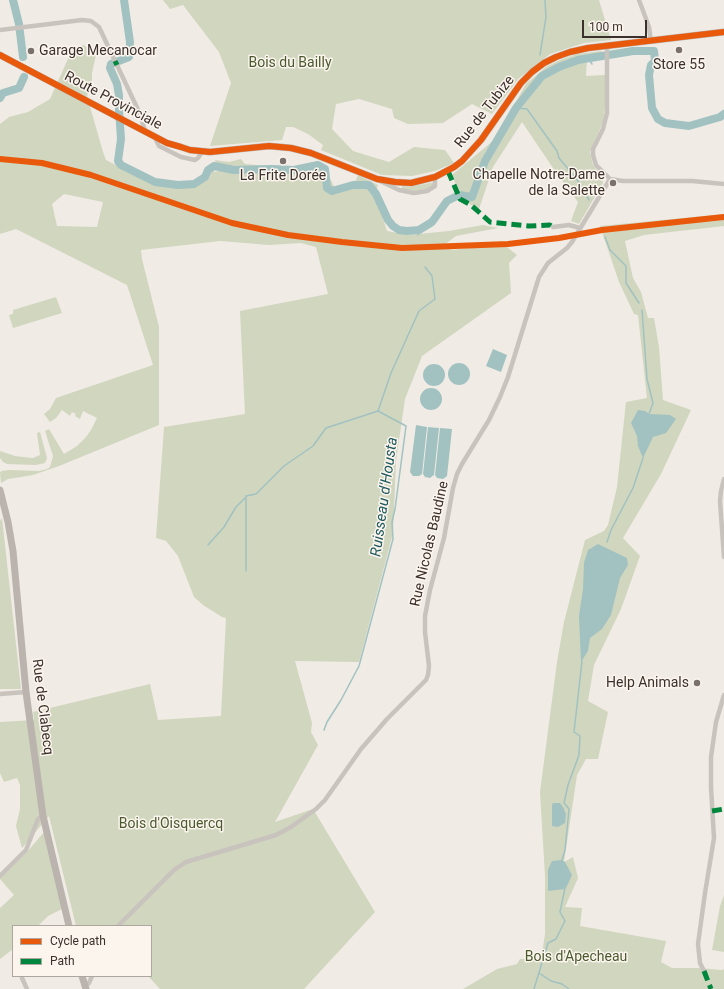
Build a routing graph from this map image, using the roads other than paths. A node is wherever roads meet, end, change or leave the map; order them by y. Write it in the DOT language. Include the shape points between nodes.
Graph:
graph roads {
  1 [pos="639,0"];
  2 [pos="0,30"];
  3 [pos="724,32"];
  4 [pos="651,41"];
  5 [pos="607,49"];
  6 [pos="0,55"];
  7 [pos="144,131"];
  8 [pos="220,151"];
  9 [pos="435,178"];
  10 [pos="377,179"];
  11 [pos="610,179"];
  12 [pos="724,184"];
  13 [pos="552,227"];
  14 [pos="580,228"];
  15 [pos="724,479"];
  16 [pos="0,490"];
  17 [pos="724,557"];
  18 [pos="26,692"];
  19 [pos="0,694"];
  20 [pos="724,695"];
  21 [pos="43,816"];
  22 [pos="0,876"];
  23 [pos="69,925"];
  24 [pos="119,925"];
  25 [pos="704,971"];
  26 [pos="82,977"];
  27 [pos="92,977"];
  28 [pos="22,978"];
  29 [pos="85,987"];
  30 [pos="27,989"];
  1 -- 4 [label="street"];
  2 -- 7 [label="street" via="91,21 99,27 140,114"];
  3 -- 4 [label="main road, Rue de Tubize"];
  4 -- 5 [label="main road, Rue de Tubize"];
  5 -- 9 [label="main road, Rue de Tubize" via="570,52 544,63 521,83 468,155"];
  5 -- 11 [label="street" via="607,113 593,155 596,165"];
  6 -- 7 [label="main road, Route Provinciale"];
  7 -- 8 [label="main road, Route Provinciale" via="180,147 202,152"];
  8 -- 10 [label="main road, Rue de Tubize" via="269,146 291,148 311,153"];
  9 -- 10 [label="main road, Rue de Tubize" via="410,183"];
  9 -- 10 [label="street, Rue de Tubize" via="436,186 427,192 414,193 393,188"];
  11 -- 12 [label="street"];
  11 -- 14 [label="street, Rue Nicolas Baudine"];
  13 -- 14 [label="street" via="569,225"];
  14 -- 24 [label="street, Rue Nicolas Baudine" via="569,246 548,263 539,277 500,397 457,474 425,616 424,632 430,666 426,680 387,718 322,804 276,835 186,862 174,870"];
  15 -- 17 [label="street" via="720,501"];
  16 -- 18 [label="main road, Rue de Clabecq" via="14,551"];
  18 -- 19 [label="street"];
  18 -- 21 [label="main road, Rue de Clabecq"];
  20 -- 25 [label="street" via="714,731 711,757 714,838 698,944 700,963"];
  21 -- 22 [label="street" via="38,819 26,850"];
  21 -- 23 [label="main road, Rue de Clabecq"];
  26 -- 29 [label="main road"];
  27 -- 29 [label="street"];
  28 -- 30 [label="street"];
}
